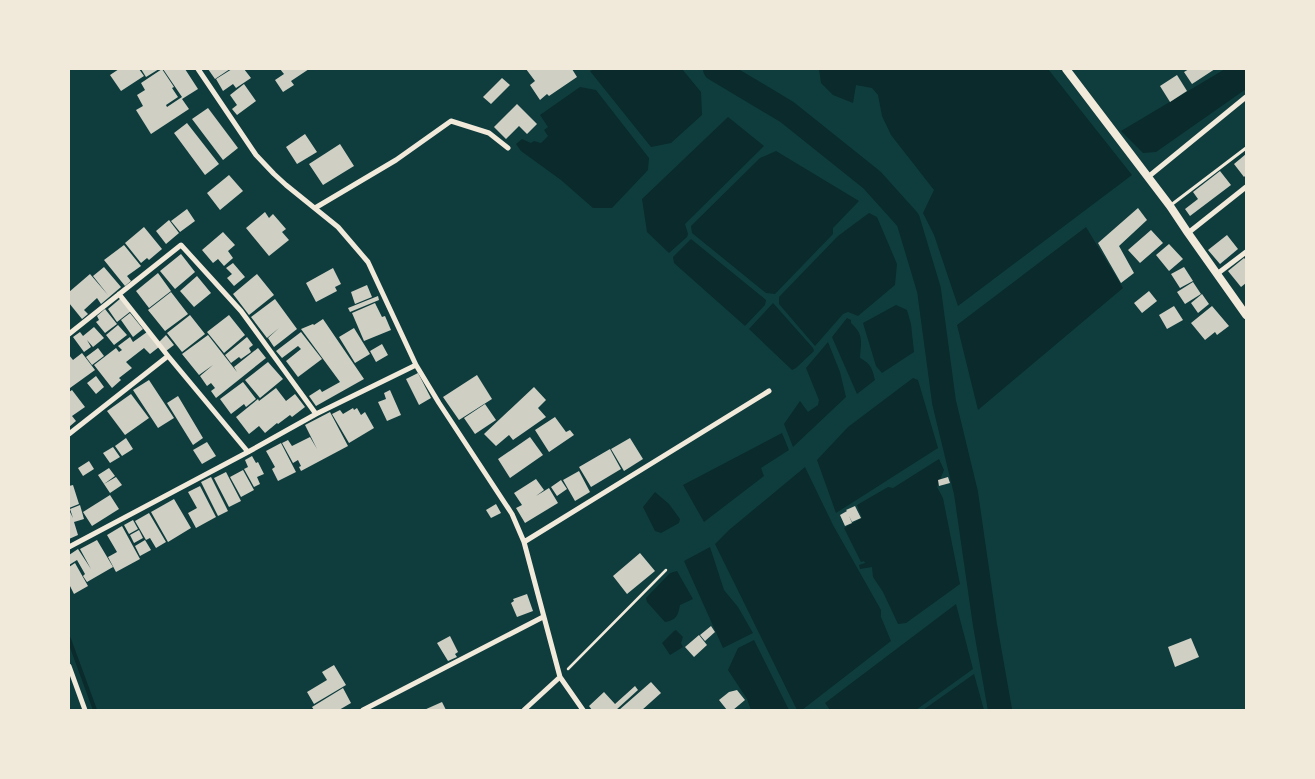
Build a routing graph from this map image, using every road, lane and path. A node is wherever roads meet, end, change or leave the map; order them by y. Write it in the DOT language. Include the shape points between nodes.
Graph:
graph roads {
  1 [pos="198,69"];
  2 [pos="1066,69"];
  3 [pos="1246,97"];
  4 [pos="508,148"];
  5 [pos="1246,148"];
  6 [pos="1148,177"];
  7 [pos="1246,186"];
  8 [pos="1170,206"];
  9 [pos="315,208"];
  10 [pos="1188,233"];
  11 [pos="1246,252"];
  12 [pos="1217,274"];
  13 [pos="120,294"];
  14 [pos="1246,315"];
  15 [pos="69,334"];
  16 [pos="168,356"];
  17 [pos="416,365"];
  18 [pos="769,391"];
  19 [pos="316,414"];
  20 [pos="69,434"];
  21 [pos="248,452"];
  22 [pos="524,542"];
  23 [pos="69,547"];
  24 [pos="666,570"];
  25 [pos="543,616"];
  26 [pos="69,666"];
  27 [pos="560,677"];
  28 [pos="85,710"];
  29 [pos="363,710"];
  30 [pos="524,710"];
  31 [pos="583,710"];
  1 -- 9 [label="street" via="256,155"];
  2 -- 6 [label="street"];
  3 -- 6 [label="street"];
  4 -- 9 [label="street" via="489,133 451,121 396,160"];
  5 -- 8 [label="lane"];
  6 -- 8 [label="street"];
  7 -- 10 [label="street"];
  8 -- 10 [label="street"];
  9 -- 17 [label="street" via="338,227 368,262"];
  10 -- 12 [label="street"];
  11 -- 12 [label="street"];
  12 -- 14 [label="street"];
  13 -- 15 [label="street"];
  13 -- 16 [label="street"];
  13 -- 19 [label="street" via="181,245 240,311"];
  16 -- 20 [label="street"];
  16 -- 21 [label="street"];
  17 -- 19 [label="street"];
  17 -- 22 [label="street" via="512,514"];
  18 -- 22 [label="street"];
  19 -- 21 [label="street"];
  21 -- 23 [label="street"];
  22 -- 25 [label="street"];
  24 -- 27 [label="path"];
  25 -- 27 [label="street"];
  25 -- 29 [label="street"];
  26 -- 28 [label="street"];
  27 -- 30 [label="street"];
  27 -- 31 [label="street"];
}
